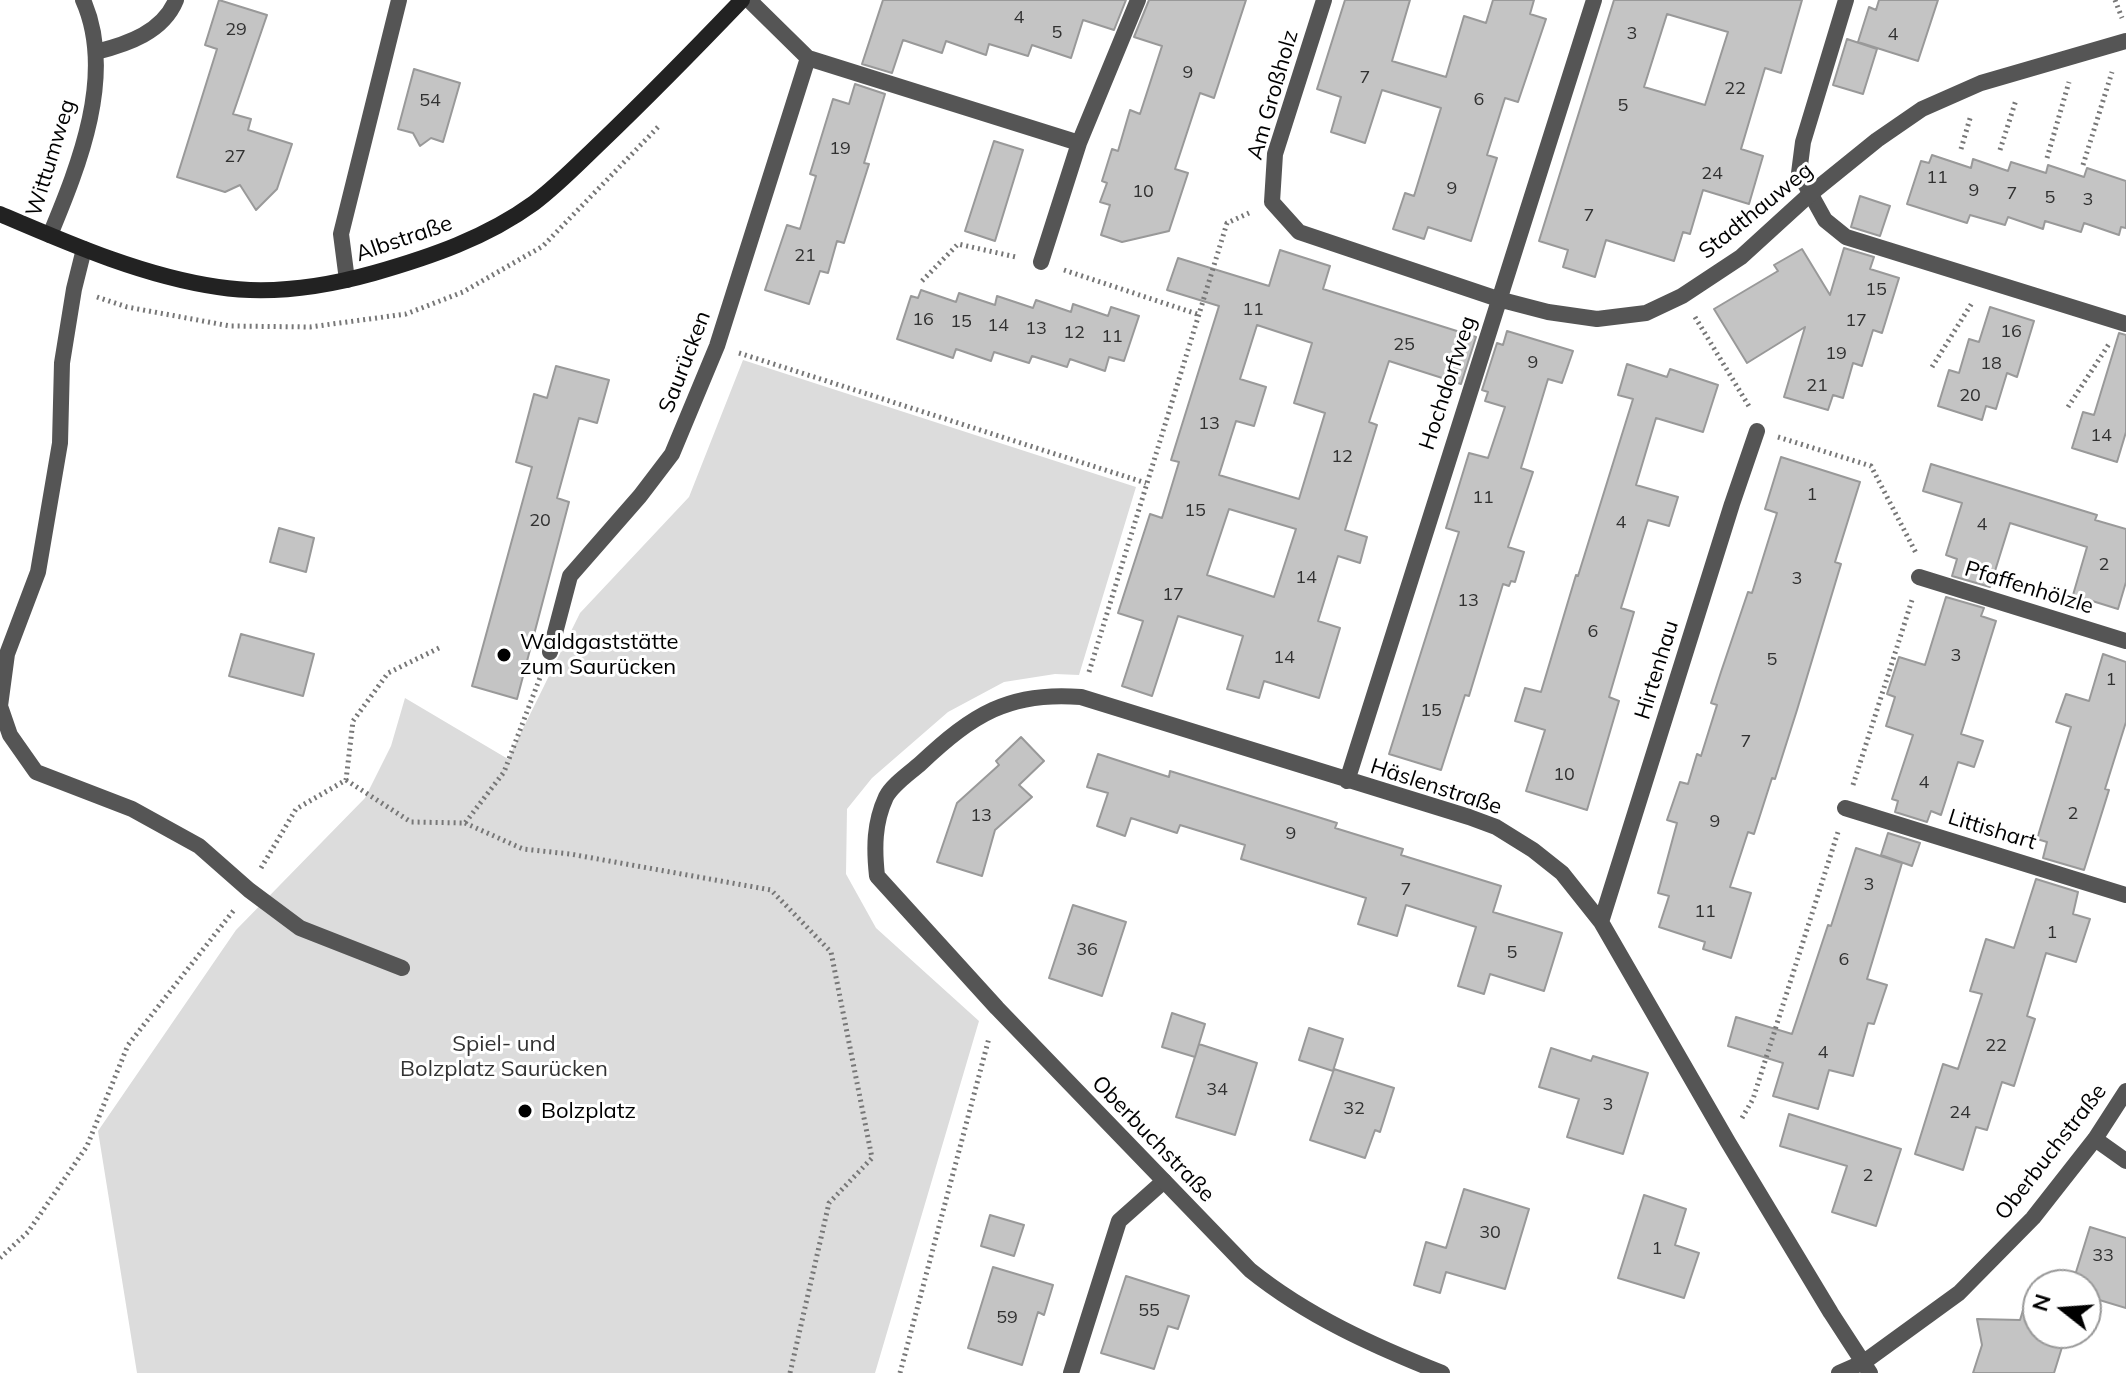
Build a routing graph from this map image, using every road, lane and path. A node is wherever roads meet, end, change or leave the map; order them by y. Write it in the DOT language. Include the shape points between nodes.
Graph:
graph roads {
  1 [pos="83,0"];
  2 [pos="176,0"];
  3 [pos="399,0"];
  4 [pos="742,0"];
  5 [pos="749,0"];
  6 [pos="1138,0"];
  7 [pos="1324,0"];
  8 [pos="1594,0"];
  9 [pos="1846,0"];
  10 [pos="2122,42"];
  11 [pos="96,52"];
  12 [pos="2076,54"];
  13 [pos="808,58"];
  14 [pos="2026,69"];
  15 [pos="1079,143"];
  16 [pos="2000,150"];
  17 [pos="2047,158"];
  18 [pos="2083,165"];
  19 [pos="1809,195"];
  20 [pos="1272,202"];
  21 [pos="0,214"];
  22 [pos="50,235"];
  23 [pos="84,249"];
  24 [pos="1041,262"];
  25 [pos="347,280"];
  26 [pos="922,281"];
  27 [pos="1986,282"];
  28 [pos="1682,296"];
  29 [pos="1498,299"];
  30 [pos="1200,315"];
  31 [pos="2124,323"];
  32 [pos="717,346"];
  33 [pos="1932,367"];
  34 [pos="2068,407"];
  35 [pos="1757,431"];
  36 [pos="1146,483"];
  37 [pos="1919,577"];
  38 [pos="2126,641"];
  39 [pos="441,647"];
  40 [pos="550,652"];
  41 [pos="1081,697"];
  42 [pos="346,780"];
  43 [pos="1347,781"];
  44 [pos="1845,808"];
  45 [pos="465,823"];
  46 [pos="877,876"];
  47 [pos="249,890"];
  48 [pos="2126,895"];
  49 [pos="1601,922"];
  50 [pos="402,968"];
  51 [pos="997,1008"];
  52 [pos="2126,1091"];
  53 [pos="2095,1139"];
  54 [pos="1728,1142"];
  55 [pos="2126,1161"];
  56 [pos="1164,1181"];
  57 [pos="0,1258"];
  58 [pos="1867,1367"];
  59 [pos="790,1373"];
  60 [pos="900,1373"];
  61 [pos="1071,1373"];
  62 [pos="1442,1373"];
  63 [pos="1839,1373"];
  1 -- 11 [label="street, Wittumweg" via="92,19"];
  2 -- 11 [label="street" via="171,13 147,34"];
  3 -- 25 [label="street" via="341,234"];
  4 -- 25 [label="street, Albstraße" via="642,103 533,203 453,248"];
  5 -- 13 [label="street"];
  6 -- 15 [label="street"];
  7 -- 20 [label="street, Am Großholz" via="1275,154"];
  8 -- 29 [label="street, Hochdorfweg"];
  9 -- 19 [label="street" via="1803,142 1799,173"];
  10 -- 12 [label="street, Stadthauweg"];
  10 -- 18 [label="path"];
  11 -- 22 [label="street, Wittumweg" via="93,105"];
  12 -- 14 [label="street, Stadthauweg"];
  12 -- 17 [label="path"];
  13 -- 15 [label="street"];
  13 -- 32 [label="street, Saurücken"];
  14 -- 16 [label="path"];
  14 -- 19 [label="street, Stadthauweg" via="1922,109"];
  15 -- 24 [label="street"];
  19 -- 27 [label="street" via="1825,220 1846,237"];
  19 -- 28 [label="street, Stadthauweg" via="1741,257"];
  20 -- 29 [label="street, Stadthauweg" via="1299,232"];
  20 -- 30 [label="path" via="1227,223"];
  21 -- 22 [label="street, Albstraße"];
  22 -- 23 [label="street, Albstraße"];
  23 -- 25 [label="street, Albstraße" via="218,288 262,290"];
  23 -- 47 [label="street" via="62,363 60,443 38,572 7,654 0,706 10,735 36,772 145,816 199,846"];
  24 -- 26 [label="path" via="958,244"];
  24 -- 30 [label="path"];
  27 -- 31 [label="street"];
  27 -- 33 [label="path"];
  28 -- 29 [label="street, Stadthauweg" via="1646,313 1597,319"];
  28 -- 35 [label="path" via="1752,412"];
  29 -- 43 [label="street, Hochdorfweg"];
  30 -- 36 [label="path"];
  31 -- 34 [label="path"];
  32 -- 36 [label="path"];
  32 -- 40 [label="street, Saurücken" via="672,454 570,576"];
  35 -- 37 [label="path" via="1871,466 1922,564"];
  35 -- 49 [label="street, Hirtenhau"];
  36 -- 41 [label="path"];
  37 -- 38 [label="street, Pfaffenhölzle"];
  37 -- 44 [label="path"];
  39 -- 42 [label="path" via="388,673 353,721"];
  40 -- 45 [label="path" via="504,772"];
  41 -- 43 [label="street, Häslenstraße"];
  41 -- 46 [label="street, Häslenstraße" via="1050,695 1004,703 954,732 888,793 877,821"];
  42 -- 45 [label="path" via="411,822"];
  42 -- 47 [label="path" via="296,809"];
  43 -- 49 [label="street, Häslenstraße" via="1496,827 1562,873"];
  44 -- 48 [label="street, Littishart"];
  44 -- 54 [label="path" via="1753,1099"];
  45 -- 59 [label="path" via="523,849 771,890 831,952 872,1158 829,1203"];
  46 -- 51 [label="street, Oberbuchstraße"];
  47 -- 50 [label="street" via="300,928"];
  47 -- 57 [label="path" via="128,1045 87,1146 28,1232"];
  49 -- 54 [label="street, Häslenstraße"];
  51 -- 56 [label="street, Oberbuchstraße"];
  51 -- 60 [label="path"];
  52 -- 53 [label="street, Oberbuchstraße"];
  53 -- 55 [label="street"];
  53 -- 58 [label="street, Oberbuchstraße" via="2033,1218 1959,1293"];
  54 -- 58 [label="street, Häslenstraße"];
  56 -- 61 [label="street" via="1119,1221"];
  56 -- 62 [label="street, Oberbuchstraße" via="1235,1256 1281,1295 1327,1322"];
  58 -- 63 [label="street, Oberbuchstraße"];
}
